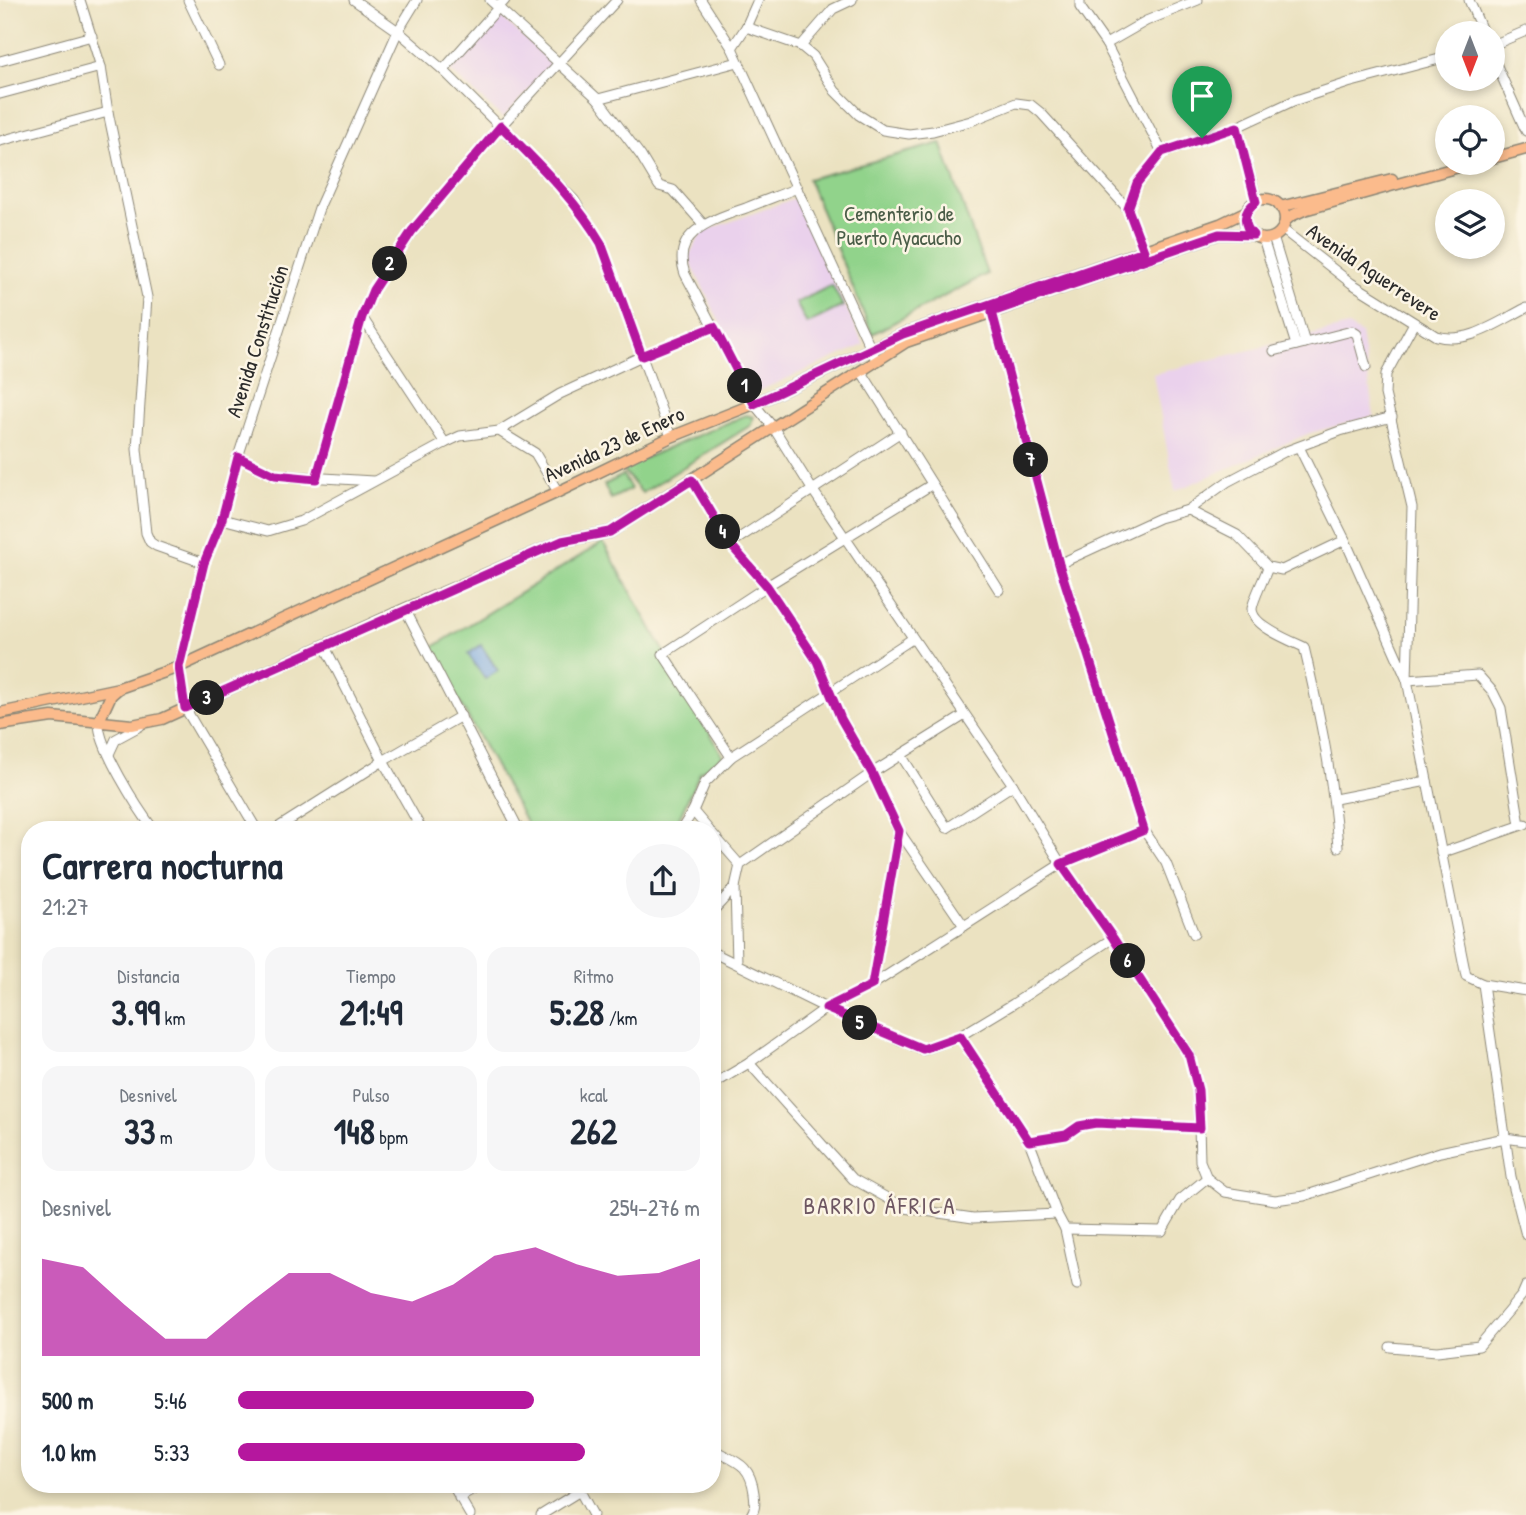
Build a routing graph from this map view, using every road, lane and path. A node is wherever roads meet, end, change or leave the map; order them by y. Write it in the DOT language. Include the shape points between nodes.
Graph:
graph roads {
  1 [pos="80,0"];
  2 [pos="188,0"];
  3 [pos="354,0"];
  4 [pos="417,0"];
  5 [pos="491,0"];
  6 [pos="617,0"];
  7 [pos="701,0"];
  8 [pos="758,0"];
  9 [pos="852,0"];
  10 [pos="1080,0"];
  11 [pos="1198,0"];
  12 [pos="1469,0"];
  13 [pos="502,4"];
  14 [pos="1478,21"];
  15 [pos="746,27"];
  16 [pos="398,31"];
  17 [pos="1526,31"];
  18 [pos="92,36"];
  19 [pos="1505,40"];
  20 [pos="1106,44"];
  21 [pos="801,46"];
  22 [pos="732,48"];
  23 [pos="1435,60"];
  24 [pos="0,61"];
  25 [pos="738,62"];
  26 [pos="558,64"];
  27 [pos="219,65"];
  28 [pos="102,67"];
  29 [pos="443,70"];
  30 [pos="1505,84"];
  31 [pos="0,94"];
  32 [pos="598,99"];
  33 [pos="108,112"];
  34 [pos="501,126"];
  35 [pos="1237,127"];
  36 [pos="1526,131"];
  37 [pos="0,141"];
  38 [pos="1526,143"];
  39 [pos="1505,149"];
  40 [pos="1526,149"];
  41 [pos="1162,152"];
  42 [pos="1505,155"];
  43 [pos="1435,167"];
  44 [pos="1435,174"];
  45 [pos="797,188"];
  46 [pos="1256,202"];
  47 [pos="1280,207"];
  48 [pos="1128,209"];
  49 [pos="1247,211"];
  50 [pos="703,223"];
  51 [pos="1284,225"];
  52 [pos="1263,237"];
  53 [pos="1144,251"];
  54 [pos="991,307"];
  55 [pos="1526,308"];
  56 [pos="362,317"];
  57 [pos="1414,323"];
  58 [pos="714,327"];
  59 [pos="1301,344"];
  60 [pos="871,349"];
  61 [pos="1274,351"];
  62 [pos="642,356"];
  63 [pos="876,360"];
  64 [pos="1366,367"];
  65 [pos="861,371"];
  66 [pos="754,404"];
  67 [pos="1392,417"];
  68 [pos="773,426"];
  69 [pos="499,431"];
  70 [pos="901,432"];
  71 [pos="671,437"];
  72 [pos="445,443"];
  73 [pos="1299,447"];
  74 [pos="238,457"];
  75 [pos="316,479"];
  76 [pos="692,480"];
  77 [pos="375,481"];
  78 [pos="931,485"];
  79 [pos="812,489"];
  80 [pos="558,492"];
  81 [pos="1188,510"];
  82 [pos="222,519"];
  83 [pos="846,538"];
  84 [pos="1345,540"];
  85 [pos="730,544"];
  86 [pos="204,563"];
  87 [pos="1059,564"];
  88 [pos="1268,567"];
  89 [pos="767,586"];
  90 [pos="999,590"];
  91 [pos="405,609"];
  92 [pos="912,639"];
  93 [pos="324,645"];
  94 [pos="179,667"];
  95 [pos="1408,680"];
  96 [pos="119,688"];
  97 [pos="828,692"];
  98 [pos="107,703"];
  99 [pos="185,708"];
  100 [pos="0,713"];
  101 [pos="965,715"];
  102 [pos="461,716"];
  103 [pos="99,721"];
  104 [pos="122,724"];
  105 [pos="142,724"];
  106 [pos="0,725"];
  107 [pos="109,754"];
  108 [pos="901,755"];
  109 [pos="731,757"];
  110 [pos="383,761"];
  111 [pos="872,773"];
  112 [pos="1427,781"];
  113 [pos="1013,785"];
  114 [pos="1335,799"];
  115 [pos="693,811"];
  116 [pos="148,821"];
  117 [pos="252,821"];
  118 [pos="288,821"];
  119 [pos="417,821"];
  120 [pos="514,821"];
  121 [pos="687,821"];
  122 [pos="702,821"];
  123 [pos="1523,825"];
  124 [pos="1144,830"];
  125 [pos="899,831"];
  126 [pos="721,843"];
  127 [pos="1338,847"];
  128 [pos="1441,853"];
  129 [pos="1061,864"];
  130 [pos="740,865"];
  131 [pos="735,887"];
  132 [pos="721,902"];
  133 [pos="964,926"];
  134 [pos="1194,934"];
  135 [pos="1113,938"];
  136 [pos="721,956"];
  137 [pos="737,963"];
  138 [pos="1483,984"];
  139 [pos="872,985"];
  140 [pos="1526,991"];
  141 [pos="826,1008"];
  142 [pos="960,1036"];
  143 [pos="749,1063"];
  144 [pos="721,1080"];
  145 [pos="1200,1128"];
  146 [pos="1505,1139"];
  147 [pos="1029,1141"];
  148 [pos="1526,1141"];
  149 [pos="1207,1178"];
  150 [pos="1057,1214"];
  151 [pos="1065,1229"];
  152 [pos="1526,1235"];
  153 [pos="1077,1285"];
  154 [pos="1526,1286"];
  155 [pos="1390,1347"];
  156 [pos="721,1453"];
  157 [pos="456,1493"];
  158 [pos="468,1493"];
  159 [pos="570,1493"];
  160 [pos="581,1493"];
  161 [pos="459,1498"];
  162 [pos="470,1515"];
  163 [pos="541,1515"];
  164 [pos="593,1515"];
  165 [pos="751,1515"];
  1 -- 18 [label="street"];
  2 -- 27 [label="street"];
  3 -- 16 [label="street"];
  4 -- 16 [label="street, Avenida Constitución"];
  5 -- 13 [label="street"];
  6 -- 26 [label="street"];
  7 -- 22 [label="street"];
  8 -- 15 [label="street"];
  9 -- 21 [label="street" via="833,9"];
  10 -- 20 [label="street" via="1080,7"];
  11 -- 20 [label="street"];
  12 -- 14 [label="street"];
  13 -- 26 [label="street"];
  13 -- 29 [label="street"];
  15 -- 21 [label="street"];
  15 -- 22 [label="street"];
  16 -- 29 [label="street"];
  16 -- 74 [label="street, Avenida Constitución" via="319,208"];
  17 -- 19 [label="street"];
  18 -- 24 [label="street"];
  18 -- 28 [label="street"];
  20 -- 41 [label="street"];
  21 -- 48 [label="street" via="835,92 883,130 933,131 1016,103 1031,105"];
  22 -- 25 [label="street"];
  23 -- 35 [label="street" via="1293,101"];
  25 -- 32 [label="street"];
  25 -- 45 [label="street"];
  26 -- 32 [label="street"];
  26 -- 34 [label="street"];
  28 -- 31 [label="street"];
  28 -- 33 [label="street"];
  29 -- 34 [label="street"];
  30 -- 36 [label="street"];
  32 -- 50 [label="street" via="659,186 673,190"];
  33 -- 37 [label="street"];
  33 -- 86 [label="street" via="147,297 136,449 146,533 156,546"];
  34 -- 56 [label="street" via="412,231 373,290"];
  34 -- 62 [label="street" via="573,200 593,229"];
  35 -- 41 [label="street"];
  35 -- 46 [label="street"];
  38 -- 39 [label="main road"];
  40 -- 42 [label="main road"];
  41 -- 48 [label="street" via="1137,183"];
  43 -- 47 [label="main road"];
  44 -- 51 [label="main road" via="1304,210 1291,215"];
  45 -- 50 [label="street"];
  45 -- 60 [label="street"];
  46 -- 47 [label="main road" via="1269,200"];
  46 -- 49 [label="main road, Avenida 23 de Enero"];
  47 -- 51 [label="main road"];
  48 -- 53 [label="street"];
  49 -- 52 [label="main road" via="1245,221"];
  49 -- 53 [label="main road, Avenida 23 de Enero"];
  50 -- 58 [label="street" via="684,245 681,263"];
  51 -- 52 [label="main road"];
  51 -- 57 [label="street, Avenida Aguerrevere" via="1350,283"];
  52 -- 54 [label="main road, Avenida 23 de Enero" via="1219,234"];
  52 -- 59 [label="street"];
  53 -- 54 [label="main road, Avenida 23 de Enero"];
  54 -- 60 [label="main road, Avenida 23 de Enero" via="903,334"];
  54 -- 63 [label="main road, Avenida 23 de Enero" via="906,342"];
  54 -- 87 [label="street"];
  55 -- 57 [label="street, Avenida Aguerrevere" via="1464,338 1448,340"];
  56 -- 72 [label="street"];
  56 -- 75 [label="street"];
  57 -- 67 [label="street" via="1386,373 1385,394"];
  58 -- 62 [label="street"];
  58 -- 66 [label="street"];
  59 -- 61 [label="street"];
  59 -- 64 [label="street" via="1352,331 1357,334"];
  60 -- 63 [label="street"];
  60 -- 66 [label="main road, Avenida 23 de Enero"];
  62 -- 69 [label="street" via="560,394"];
  62 -- 71 [label="street"];
  63 -- 65 [label="main road, Avenida 23 de Enero"];
  65 -- 68 [label="main road, Avenida 23 de Enero"];
  65 -- 70 [label="street"];
  66 -- 68 [label="street"];
  66 -- 71 [label="main road, Avenida 23 de Enero"];
  67 -- 73 [label="street"];
  67 -- 95 [label="street" via="1412,508"];
  68 -- 76 [label="main road, Avenida 23 de Enero"];
  68 -- 79 [label="street"];
  69 -- 72 [label="street"];
  69 -- 80 [label="street" via="535,453"];
  70 -- 78 [label="street"];
  70 -- 79 [label="street"];
  71 -- 80 [label="main road, Avenida 23 de Enero"];
  72 -- 77 [label="street"];
  73 -- 81 [label="street" via="1227,482"];
  73 -- 84 [label="street"];
  74 -- 75 [label="street" via="275,475"];
  74 -- 82 [label="street, Avenida Constitución"];
  75 -- 77 [label="street"];
  76 -- 85 [label="street"];
  76 -- 91 [label="main road, Avenida 23 de Enero" via="610,532 562,541"];
  77 -- 82 [label="street" via="301,521 268,531"];
  78 -- 83 [label="street"];
  78 -- 90 [label="street"];
  79 -- 83 [label="street"];
  79 -- 85 [label="street"];
  80 -- 94 [label="main road, Avenida 23 de Enero"];
  81 -- 87 [label="street" via="1159,518"];
  81 -- 88 [label="street" via="1237,535"];
  82 -- 86 [label="street, Avenida Constitución"];
  83 -- 89 [label="street"];
  83 -- 92 [label="street"];
  84 -- 88 [label="street" via="1282,570"];
  84 -- 95 [label="street"];
  85 -- 89 [label="street"];
  86 -- 94 [label="street, Avenida Constitución"];
  87 -- 124 [label="street"];
  88 -- 114 [label="street" via="1252,609 1255,619 1304,648"];
  89 -- 97 [label="street" via="817,661"];
  89 -- 109 [label="street" via="663,654"];
  91 -- 93 [label="main road, Avenida 23 de Enero"];
  91 -- 102 [label="street"];
  92 -- 97 [label="street"];
  92 -- 101 [label="street"];
  93 -- 99 [label="main road, Avenida 23 de Enero"];
  93 -- 110 [label="street"];
  94 -- 96 [label="main road, Avenida 23 de Enero"];
  94 -- 99 [label="street, Avenida Constitución"];
  95 -- 112 [label="street"];
  95 -- 123 [label="street" via="1478,675 1485,681 1501,708"];
  96 -- 98 [label="main road"];
  96 -- 100 [label="main road, Avenida 23 de Enero"];
  97 -- 109 [label="street"];
  97 -- 111 [label="street"];
  98 -- 103 [label="main road"];
  98 -- 104 [label="main road" via="110,717"];
  99 -- 105 [label="main road, Avenida 23 de Enero"];
  99 -- 117 [label="street"];
  101 -- 108 [label="street"];
  101 -- 113 [label="street"];
  102 -- 110 [label="street"];
  102 -- 120 [label="street"];
  103 -- 104 [label="main road, Avenida 23 de Enero"];
  103 -- 106 [label="main road, Avenida 23 de Enero" via="52,717"];
  103 -- 107 [label="street"];
  104 -- 105 [label="main road, Avenida 23 de Enero"];
  105 -- 107 [label="street" via="116,739"];
  107 -- 116 [label="street"];
  108 -- 111 [label="street"];
  108 -- 113 [label="street" via="947,828"];
  109 -- 115 [label="street" via="705,783"];
  110 -- 118 [label="street"];
  110 -- 119 [label="street"];
  111 -- 125 [label="street"];
  111 -- 130 [label="street"];
  112 -- 114 [label="street"];
  112 -- 128 [label="street"];
  113 -- 129 [label="street"];
  114 -- 127 [label="street"];
  115 -- 121 [label="street"];
  115 -- 122 [label="street"];
  123 -- 128 [label="street"];
  124 -- 129 [label="street"];
  124 -- 134 [label="street" via="1166,863"];
  125 -- 133 [label="street"];
  125 -- 139 [label="street"];
  126 -- 130 [label="street"];
  128 -- 138 [label="street" via="1466,976"];
  129 -- 133 [label="street"];
  129 -- 135 [label="street"];
  130 -- 131 [label="street"];
  131 -- 132 [label="street"];
  131 -- 137 [label="street"];
  133 -- 139 [label="street"];
  135 -- 142 [label="street"];
  135 -- 145 [label="street" via="1189,1055 1198,1090"];
  136 -- 137 [label="street"];
  137 -- 141 [label="street"];
  138 -- 140 [label="street"];
  138 -- 146 [label="street"];
  139 -- 141 [label="street"];
  141 -- 142 [label="street" via="923,1049"];
  141 -- 143 [label="street"];
  142 -- 147 [label="street"];
  143 -- 144 [label="street"];
  143 -- 150 [label="street" via="853,1179 905,1208 973,1218"];
  145 -- 147 [label="street" via="1096,1123 1079,1126 1066,1135"];
  145 -- 149 [label="street" via="1200,1161"];
  146 -- 148 [label="street"];
  146 -- 149 [label="street" via="1440,1152 1304,1196 1275,1199 1226,1192"];
  146 -- 152 [label="street"];
  147 -- 150 [label="street"];
  149 -- 151 [label="street" via="1180,1200 1161,1231"];
  150 -- 151 [label="street"];
  151 -- 153 [label="street"];
  154 -- 155 [label="street" via="1479,1346 1437,1351"];
  156 -- 165 [label="street" via="748,1471 755,1508"];
  157 -- 161 [label="street"];
  158 -- 161 [label="street"];
  159 -- 163 [label="street"];
  160 -- 164 [label="street"];
  161 -- 162 [label="street"];
}
